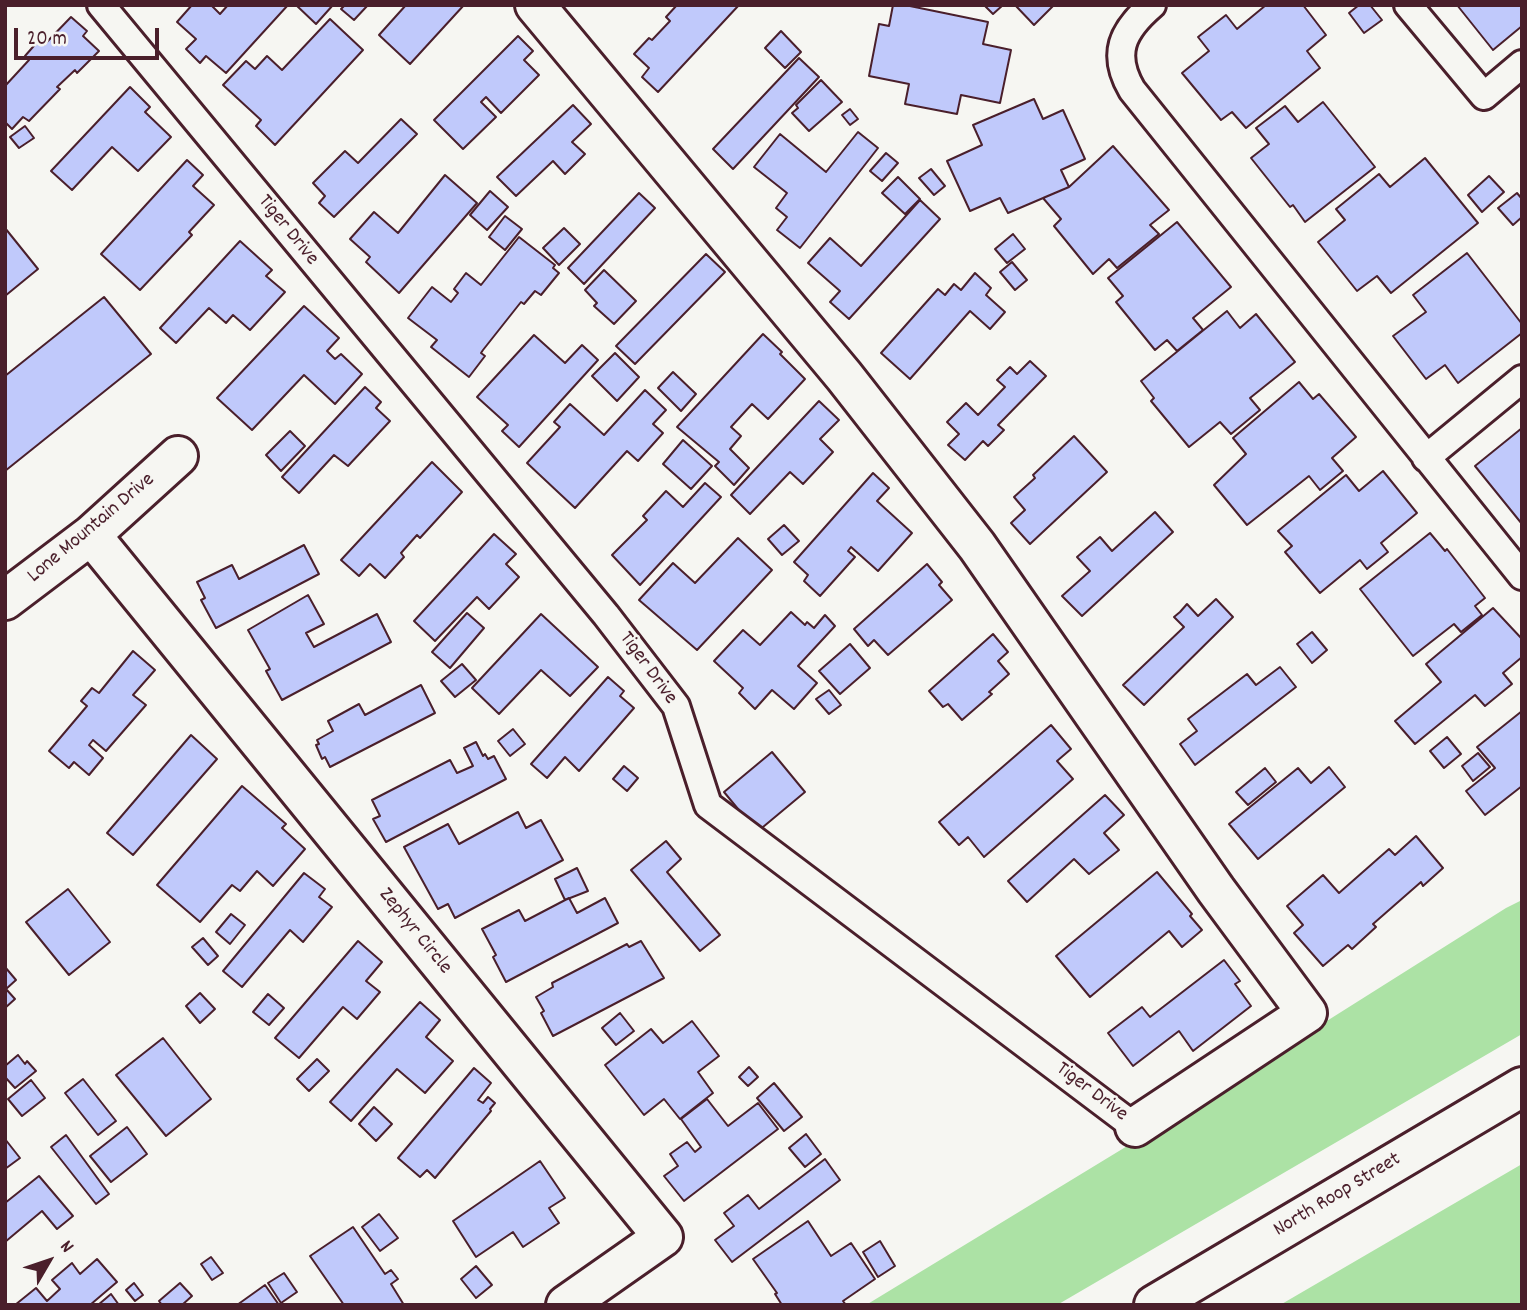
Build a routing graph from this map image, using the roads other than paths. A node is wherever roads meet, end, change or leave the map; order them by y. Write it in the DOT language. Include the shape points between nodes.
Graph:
graph roads {
  1 [pos="101,5"];
  2 [pos="535,5"];
  3 [pos="1152,5"];
  4 [pos="1408,5"];
  5 [pos="1522,64"];
  6 [pos="1522,379"];
  7 [pos="178,456"];
  8 [pos="1426,458"];
  9 [pos="91,535"];
  10 [pos="1522,576"];
  11 [pos="5,600"];
  12 [pos="1522,1087"];
  13 [pos="1135,1127"];
  14 [pos="566,1305"];
  15 [pos="1154,1305"];
  1 -- 13 [label="lane, Tiger Drive" via="607,615 676,706 708,805"];
  2 -- 13 [label="street, Tiger Drive" via="844,376 977,546 1307,1013"];
  3 -- 8 [label="lane" via="1126,33 1120,54 1122,74"];
  4 -- 5 [label="lane" via="1484,96"];
  6 -- 8 [label="lane"];
  7 -- 9 [label="street, Lone Mountain Drive"];
  8 -- 10 [label="lane"];
  9 -- 11 [label="street, Lone Mountain Drive"];
  9 -- 14 [label="street, Zephyr Circle" via="663,1237"];
  12 -- 15 [label="street, North Roop Street"];
}
